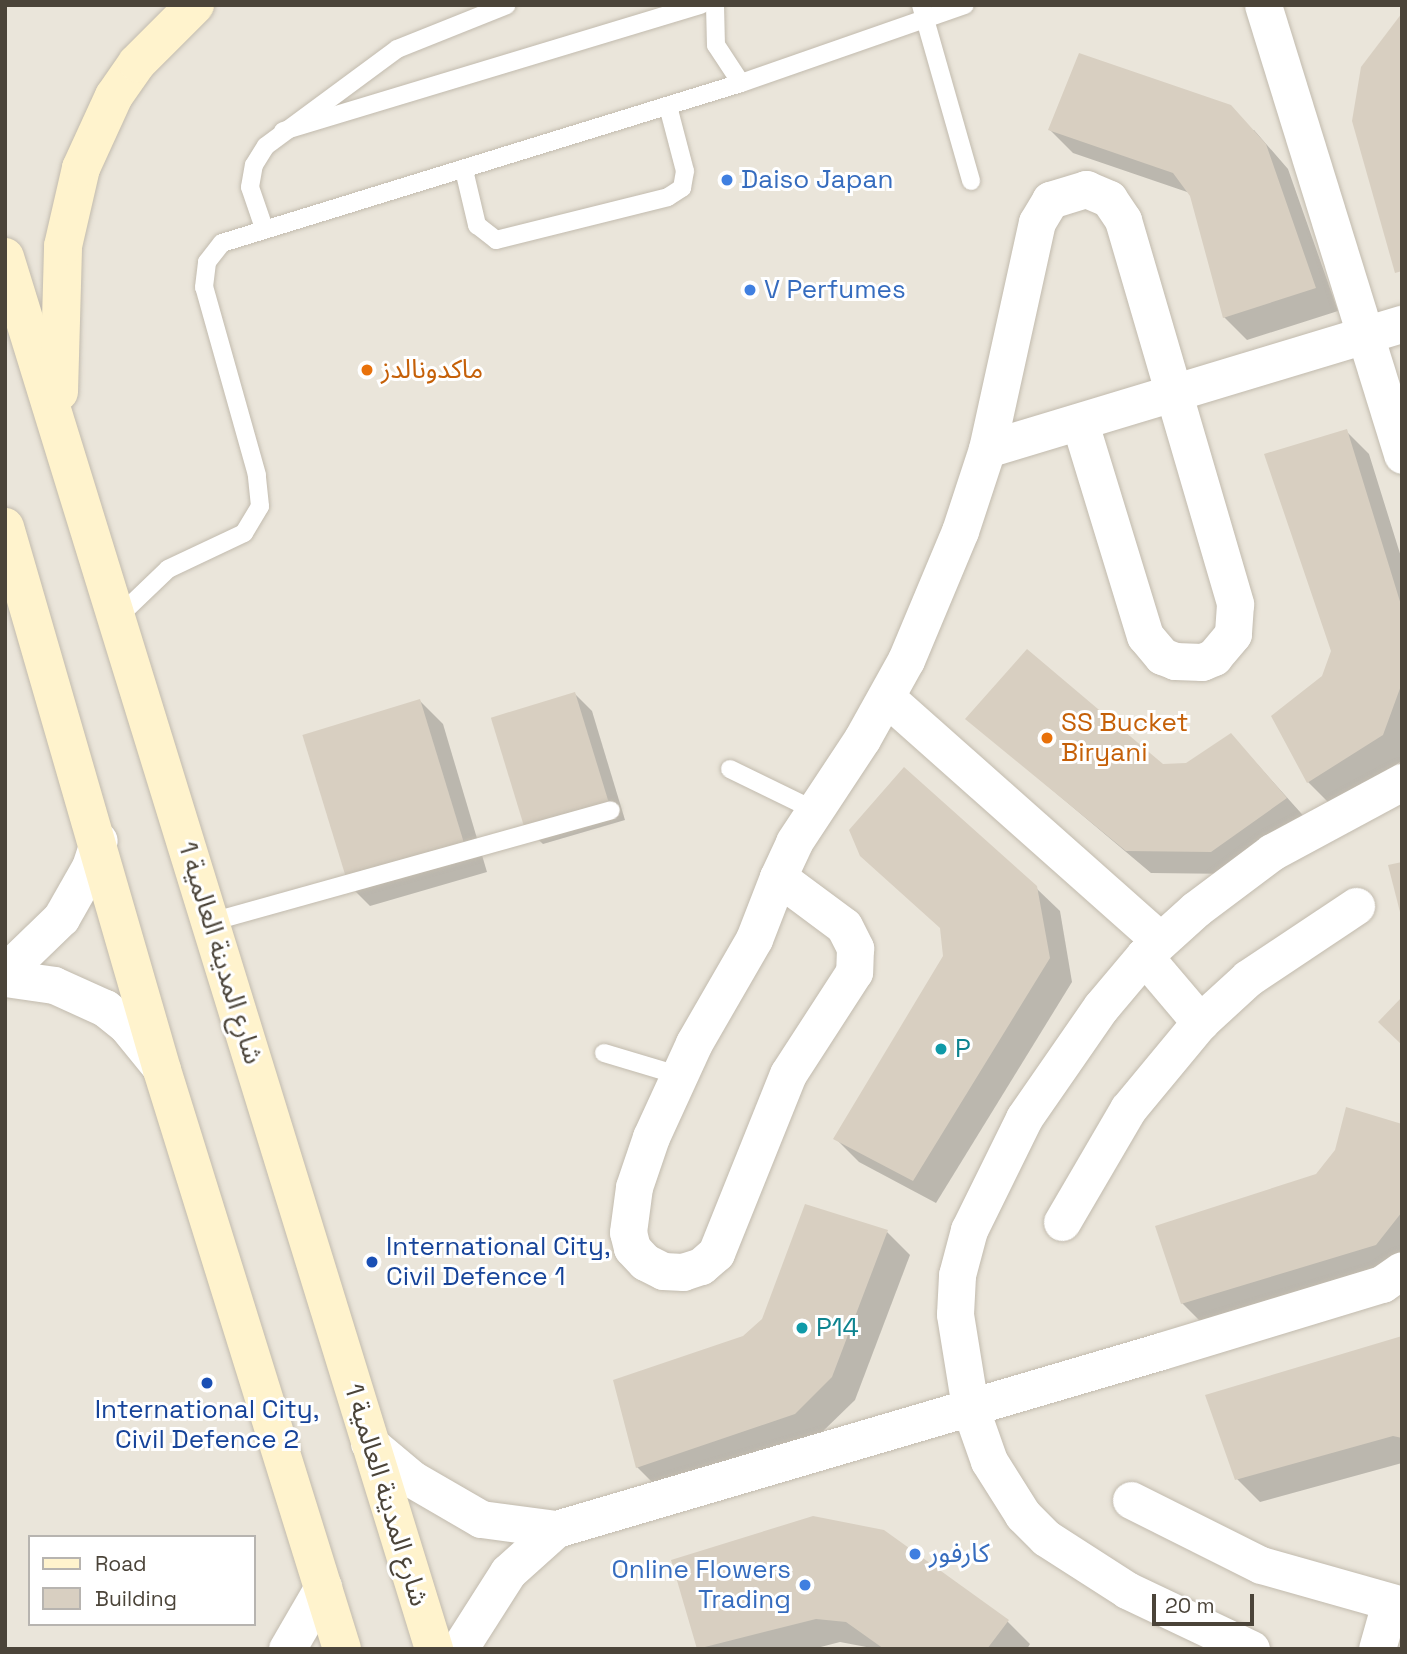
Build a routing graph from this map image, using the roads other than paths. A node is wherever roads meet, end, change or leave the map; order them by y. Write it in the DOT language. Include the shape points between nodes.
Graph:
graph roads {
  1 [pos="195,5"];
  2 [pos="507,5"];
  3 [pos="700,5"];
  4 [pos="716,5"];
  5 [pos="965,5"];
  6 [pos="1263,5"];
  7 [pos="923,12"];
  8 [pos="741,82"];
  9 [pos="668,106"];
  10 [pos="283,131"];
  11 [pos="464,170"];
  12 [pos="971,181"];
  13 [pos="264,228"];
  14 [pos="5,257"];
  15 [pos="1402,324"];
  16 [pos="1365,335"];
  17 [pos="1172,395"];
  18 [pos="58,422"];
  19 [pos="1080,423"];
  20 [pos="987,449"];
  21 [pos="1402,455"];
  22 [pos="5,527"];
  23 [pos="118,617"];
  24 [pos="887,698"];
  25 [pos="730,768"];
  26 [pos="1402,782"];
  27 [pos="813,809"];
  28 [pos="611,810"];
  29 [pos="99,839"];
  30 [pos="778,877"];
  31 [pos="1356,906"];
  32 [pos="211,922"];
  33 [pos="1152,948"];
  34 [pos="5,972"];
  35 [pos="5,978"];
  36 [pos="1200,1022"];
  37 [pos="604,1053"];
  38 [pos="162,1070"];
  39 [pos="678,1075"];
  40 [pos="1062,1222"];
  41 [pos="1395,1280"];
  42 [pos="970,1407"];
  43 [pos="369,1443"];
  44 [pos="1131,1500"];
  45 [pos="555,1529"];
  46 [pos="323,1587"];
  47 [pos="1396,1604"];
  48 [pos="286,1649"];
  49 [pos="342,1649"];
  50 [pos="434,1649"];
  51 [pos="459,1649"];
  52 [pos="1251,1649"];
  53 [pos="1377,1649"];
  1 -- 18 [label="street" via="137,63 114,96 80,169 63,246"];
  2 -- 10 [label="lane" via="397,49"];
  3 -- 10 [label="lane"];
  4 -- 8 [label="lane" via="716,45"];
  5 -- 7 [label="lane"];
  6 -- 16 [label="street"];
  7 -- 8 [label="lane"];
  7 -- 12 [label="lane"];
  8 -- 9 [label="lane"];
  9 -- 11 [label="lane"];
  9 -- 11 [label="lane" via="685,171 682,188 668,197 496,240 477,225"];
  10 -- 13 [label="lane" via="266,145 254,165 252,197"];
  11 -- 13 [label="lane"];
  13 -- 23 [label="lane" via="222,243 206,262 203,274 257,475 260,506 244,533 168,569"];
  14 -- 18 [label="street, شارع المدينة العالمية 1"];
  15 -- 16 [label="street"];
  16 -- 17 [label="street"];
  16 -- 21 [label="street"];
  17 -- 19 [label="street"];
  17 -- 19 [label="street" via="1237,619 1226,646 1202,662 1188,664 1162,656 1146,636"];
  17 -- 20 [label="street" via="1118,208 1098,192 1073,189 1050,200 1037,222"];
  18 -- 23 [label="street, شارع المدينة العالمية 1"];
  19 -- 20 [label="street"];
  20 -- 24 [label="street" via="960,531"];
  22 -- 29 [label="street"];
  23 -- 32 [label="street, شارع المدينة العالمية 1"];
  24 -- 27 [label="street"];
  24 -- 33 [label="street"];
  25 -- 27 [label="lane"];
  26 -- 33 [label="street" via="1272,852"];
  27 -- 30 [label="street"];
  28 -- 32 [label="lane"];
  29 -- 34 [label="street" via="90,867 61,918"];
  29 -- 38 [label="street"];
  30 -- 39 [label="street" via="754,939"];
  30 -- 39 [label="street" via="844,926 855,948 854,972 783,1085 716,1254 683,1272 645,1262 632,1248 628,1232 634,1187"];
  31 -- 36 [label="street" via="1248,978"];
  32 -- 43 [label="street, شارع المدينة العالمية 1"];
  33 -- 36 [label="street"];
  33 -- 42 [label="street" via="1069,1051 1024,1118 969,1230 957,1275 955,1314"];
  35 -- 38 [label="street" via="54,985 105,1008 127,1026"];
  36 -- 40 [label="street" via="1128,1109"];
  37 -- 39 [label="lane"];
  38 -- 46 [label="street"];
  41 -- 42 [label="street"];
  42 -- 45 [label="street"];
  42 -- 52 [label="street" via="1004,1489 1046,1538 1127,1590"];
  43 -- 45 [label="street" via="412,1479 481,1519"];
  43 -- 50 [label="street, شارع المدينة العالمية 1"];
  44 -- 47 [label="street" via="1261,1565"];
  45 -- 51 [label="street" via="508,1572"];
  46 -- 48 [label="street"];
  46 -- 49 [label="street"];
  47 -- 53 [label="street"];
}
